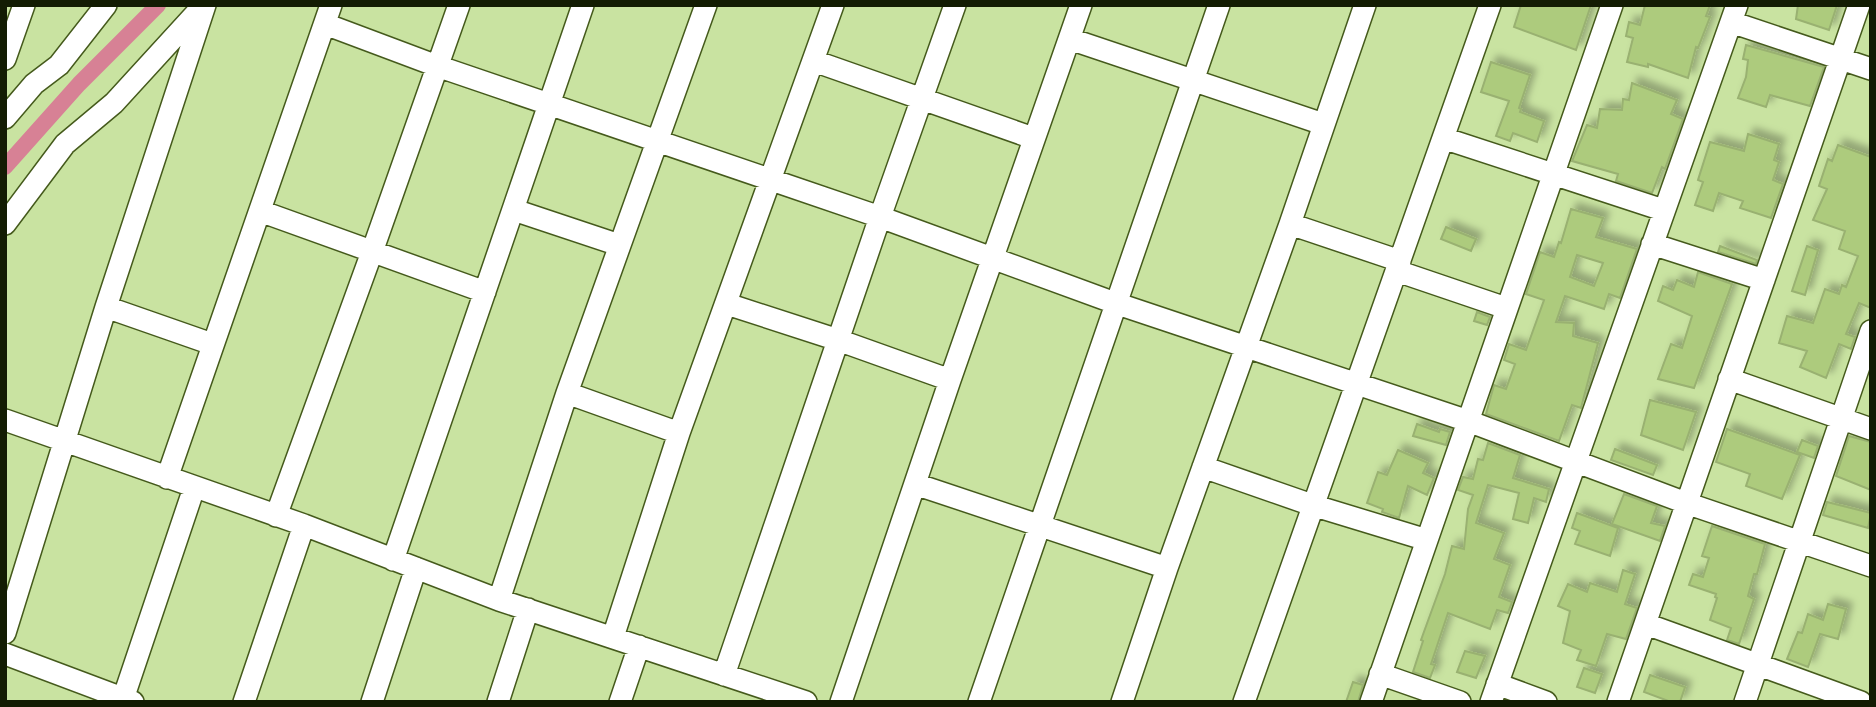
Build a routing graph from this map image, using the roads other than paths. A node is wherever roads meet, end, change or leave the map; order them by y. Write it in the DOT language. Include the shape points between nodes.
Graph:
graph roads {
  1 [pos="24,5"];
  2 [pos="106,5"];
  3 [pos="205,5"];
  4 [pos="460,5"];
  5 [pos="583,5"];
  6 [pos="706,5"];
  7 [pos="833,5"];
  8 [pos="955,5"];
  9 [pos="1081,5"];
  10 [pos="1219,5"];
  11 [pos="1365,5"];
  12 [pos="1490,5"];
  13 [pos="1612,5"];
  14 [pos="1859,5"];
  15 [pos="1734,13"];
  16 [pos="328,15"];
  17 [pos="1070,39"];
  18 [pos="5,59"];
  19 [pos="1842,60"];
  20 [pos="814,61"];
  21 [pos="437,66"];
  22 [pos="1871,69"];
  23 [pos="1193,80"];
  24 [pos="922,97"];
  25 [pos="549,105"];
  26 [pos="5,118"];
  27 [pos="1323,124"];
  28 [pos="1033,138"];
  29 [pos="1443,138"];
  30 [pos="658,141"];
  31 [pos="1553,174"];
  32 [pos="770,179"];
  33 [pos="514,210"];
  34 [pos="1663,210"];
  35 [pos="260,211"];
  36 [pos="880,217"];
  37 [pos="5,223"];
  38 [pos="1290,224"];
  39 [pos="1652,244"];
  40 [pos="619,245"];
  41 [pos="372,253"];
  42 [pos="992,259"];
  43 [pos="1399,266"];
  44 [pos="1764,280"];
  45 [pos="485,292"];
  46 [pos="1115,303"];
  47 [pos="727,304"];
  48 [pos="106,307"];
  49 [pos="1506,307"];
  50 [pos="1871,331"];
  51 [pos="838,340"];
  52 [pos="212,344"];
  53 [pos="1246,346"];
  54 [pos="1729,379"];
  55 [pos="950,380"];
  56 [pos="1355,384"];
  57 [pos="567,393"];
  58 [pos="1841,419"];
  59 [pos="5,421"];
  60 [pos="1468,421"];
  61 [pos="1871,429"];
  62 [pos="679,433"];
  63 [pos="66,442"];
  64 [pos="1576,463"];
  65 [pos="1203,467"];
  66 [pos="167,478"];
  67 [pos="915,484"];
  68 [pos="194,488"];
  69 [pos="1686,503"];
  70 [pos="1312,505"];
  71 [pos="276,516"];
  72 [pos="1039,524"];
  73 [pos="304,526"];
  74 [pos="1427,540"];
  75 [pos="1799,541"];
  76 [pos="393,560"];
  77 [pos="1871,566"];
  78 [pos="416,568"];
  79 [pos="1167,568"];
  80 [pos="499,600"];
  81 [pos="528,609"];
  82 [pos="1646,624"];
  83 [pos="5,634"];
  84 [pos="612,637"];
  85 [pos="639,646"];
  86 [pos="5,654"];
  87 [pos="1758,666"];
  88 [pos="1380,674"];
  89 [pos="724,675"];
  90 [pos="1871,688"];
  91 [pos="752,693"];
  92 [pos="1494,693"];
  93 [pos="126,701"];
  94 [pos="244,702"];
  95 [pos="372,702"];
  96 [pos="498,702"];
  97 [pos="620,702"];
  98 [pos="806,702"];
  99 [pos="841,702"];
  100 [pos="979,702"];
  101 [pos="1122,702"];
  102 [pos="1244,702"];
  103 [pos="1371,702"];
  104 [pos="1460,702"];
  105 [pos="1546,702"];
  106 [pos="1618,702"];
  107 [pos="1745,702"];
  108 [pos="1863,702"];
  1 -- 18 [label="street"];
  2 -- 26 [label="street" via="60,65 34,84"];
  3 -- 37 [label="street" via="114,103 65,144"];
  3 -- 48 [label="street"];
  4 -- 21 [label="street"];
  5 -- 25 [label="street"];
  6 -- 30 [label="street"];
  7 -- 20 [label="street"];
  8 -- 24 [label="street"];
  9 -- 17 [label="street"];
  10 -- 23 [label="street"];
  11 -- 27 [label="street"];
  12 -- 29 [label="street"];
  13 -- 31 [label="street"];
  14 -- 19 [label="street"];
  15 -- 19 [label="street"];
  15 -- 34 [label="street"];
  16 -- 21 [label="street"];
  16 -- 35 [label="street"];
  17 -- 23 [label="street"];
  17 -- 28 [label="street"];
  19 -- 22 [label="street"];
  19 -- 44 [label="street"];
  20 -- 24 [label="street"];
  20 -- 32 [label="street"];
  21 -- 25 [label="street"];
  21 -- 41 [label="street"];
  23 -- 27 [label="street"];
  23 -- 46 [label="street"];
  24 -- 28 [label="street"];
  24 -- 36 [label="street"];
  25 -- 30 [label="street"];
  25 -- 33 [label="street"];
  27 -- 38 [label="street"];
  28 -- 42 [label="street"];
  29 -- 31 [label="street"];
  29 -- 43 [label="street"];
  30 -- 32 [label="street"];
  30 -- 40 [label="street"];
  31 -- 34 [label="street"];
  31 -- 49 [label="street"];
  32 -- 36 [label="street"];
  32 -- 47 [label="street"];
  33 -- 40 [label="street"];
  33 -- 45 [label="street"];
  34 -- 39 [label="street"];
  35 -- 41 [label="street"];
  35 -- 52 [label="street"];
  36 -- 42 [label="street"];
  36 -- 51 [label="street"];
  38 -- 43 [label="street"];
  38 -- 53 [label="street"];
  39 -- 44 [label="street"];
  39 -- 64 [label="street"];
  40 -- 57 [label="street"];
  41 -- 45 [label="street"];
  41 -- 71 [label="street"];
  42 -- 46 [label="street"];
  42 -- 55 [label="street"];
  43 -- 49 [label="street"];
  43 -- 56 [label="street"];
  44 -- 54 [label="street"];
  45 -- 76 [label="street"];
  46 -- 53 [label="street"];
  46 -- 72 [label="street"];
  47 -- 51 [label="street"];
  47 -- 62 [label="street"];
  48 -- 52 [label="street"];
  48 -- 63 [label="street"];
  49 -- 60 [label="street"];
  50 -- 58 [label="street"];
  51 -- 55 [label="street"];
  51 -- 89 [label="street"];
  52 -- 66 [label="street"];
  53 -- 56 [label="street"];
  53 -- 65 [label="street"];
  54 -- 58 [label="street"];
  54 -- 69 [label="street"];
  55 -- 67 [label="street"];
  56 -- 60 [label="street"];
  56 -- 70 [label="street"];
  57 -- 62 [label="street"];
  57 -- 80 [label="street"];
  58 -- 61 [label="street"];
  58 -- 75 [label="street"];
  59 -- 63 [label="street"];
  60 -- 64 [label="street"];
  60 -- 74 [label="street"];
  62 -- 84 [label="street"];
  63 -- 66 [label="street"];
  63 -- 83 [label="street"];
  64 -- 69 [label="street"];
  64 -- 92 [label="street"];
  65 -- 70 [label="street"];
  65 -- 79 [label="street"];
  66 -- 68 [label="street"];
  67 -- 72 [label="street"];
  67 -- 99 [label="street"];
  68 -- 71 [label="street"];
  68 -- 93 [label="street"];
  69 -- 75 [label="street"];
  69 -- 82 [label="street"];
  70 -- 74 [label="street"];
  70 -- 102 [label="street"];
  71 -- 73 [label="street"];
  72 -- 79 [label="street"];
  72 -- 100 [label="street"];
  73 -- 76 [label="street"];
  73 -- 94 [label="street"];
  74 -- 88 [label="street"];
  75 -- 77 [label="street"];
  75 -- 87 [label="street"];
  76 -- 78 [label="street"];
  78 -- 80 [label="street"];
  78 -- 95 [label="street"];
  79 -- 101 [label="street"];
  80 -- 81 [label="street"];
  81 -- 84 [label="street"];
  81 -- 96 [label="street"];
  82 -- 87 [label="street"];
  82 -- 106 [label="street"];
  84 -- 85 [label="street"];
  85 -- 89 [label="street"];
  85 -- 97 [label="street"];
  86 -- 93 [label="street"];
  87 -- 107 [label="street"];
  87 -- 108 [label="street"];
  88 -- 103 [label="street"];
  88 -- 104 [label="street"];
  89 -- 91 [label="street"];
  90 -- 108 [label="street"];
  91 -- 98 [label="street"];
  92 -- 105 [label="street"];
}
